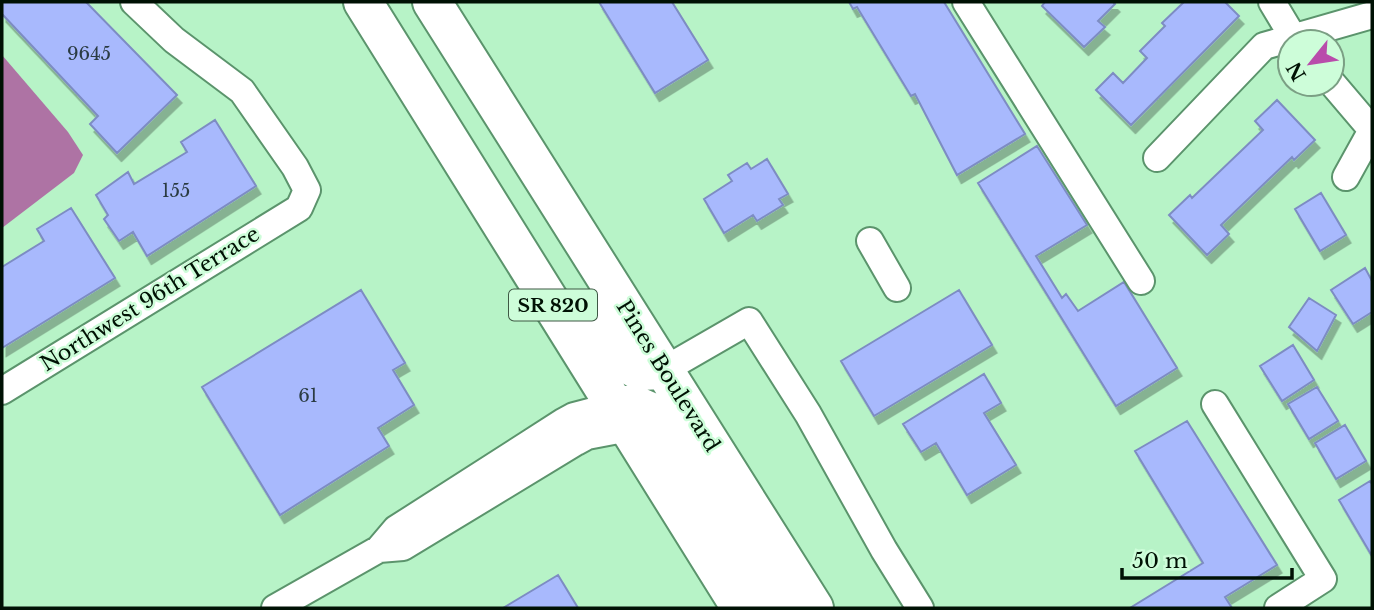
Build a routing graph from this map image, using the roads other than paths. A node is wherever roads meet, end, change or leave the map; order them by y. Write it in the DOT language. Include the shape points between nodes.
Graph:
graph roads {
  1 [pos="134,2"];
  2 [pos="363,2"];
  3 [pos="432,2"];
  4 [pos="966,2"];
  5 [pos="1272,2"];
  6 [pos="1372,15"];
  7 [pos="1288,28"];
  8 [pos="1332,28"];
  9 [pos="1276,44"];
  10 [pos="1344,98"];
  11 [pos="457,151"];
  12 [pos="1157,158"];
  13 [pos="1346,177"];
  14 [pos="870,241"];
  15 [pos="1141,281"];
  16 [pos="897,288"];
  17 [pos="664,370"];
  18 [pos="2,391"];
  19 [pos="1215,404"];
  20 [pos="622,416"];
  21 [pos="275,608"];
  22 [pos="741,608"];
  23 [pos="782,608"];
  24 [pos="814,608"];
  25 [pos="920,608"];
  26 [pos="1278,608"];
  1 -- 18 [label="street, Northwest 96th Terrace" via="174,40 242,91 307,190 299,208"];
  2 -- 11 [label="highway, SR 820"];
  3 -- 17 [label="highway, Pines Boulevard / SR 820"];
  4 -- 15 [label="street"];
  5 -- 7 [label="street"];
  6 -- 8 [label="street"];
  9 -- 12 [label="street" via="1264,46"];
  10 -- 13 [label="street" via="1372,131"];
  11 -- 17 [label="highway" via="524,217 615,356 639,371"];
  11 -- 20 [label="highway, SR 820"];
  14 -- 16 [label="street"];
  17 -- 24 [label="highway, Pines Boulevard / SR 820"];
  17 -- 25 [label="street" via="749,321"];
  19 -- 26 [label="street" via="1323,579"];
  20 -- 21 [label="street" via="574,416 563,422 396,529 379,549"];
  20 -- 22 [label="highway, SR 820"];
  20 -- 23 [label="highway" via="635,405 651,412 677,440"];
}
